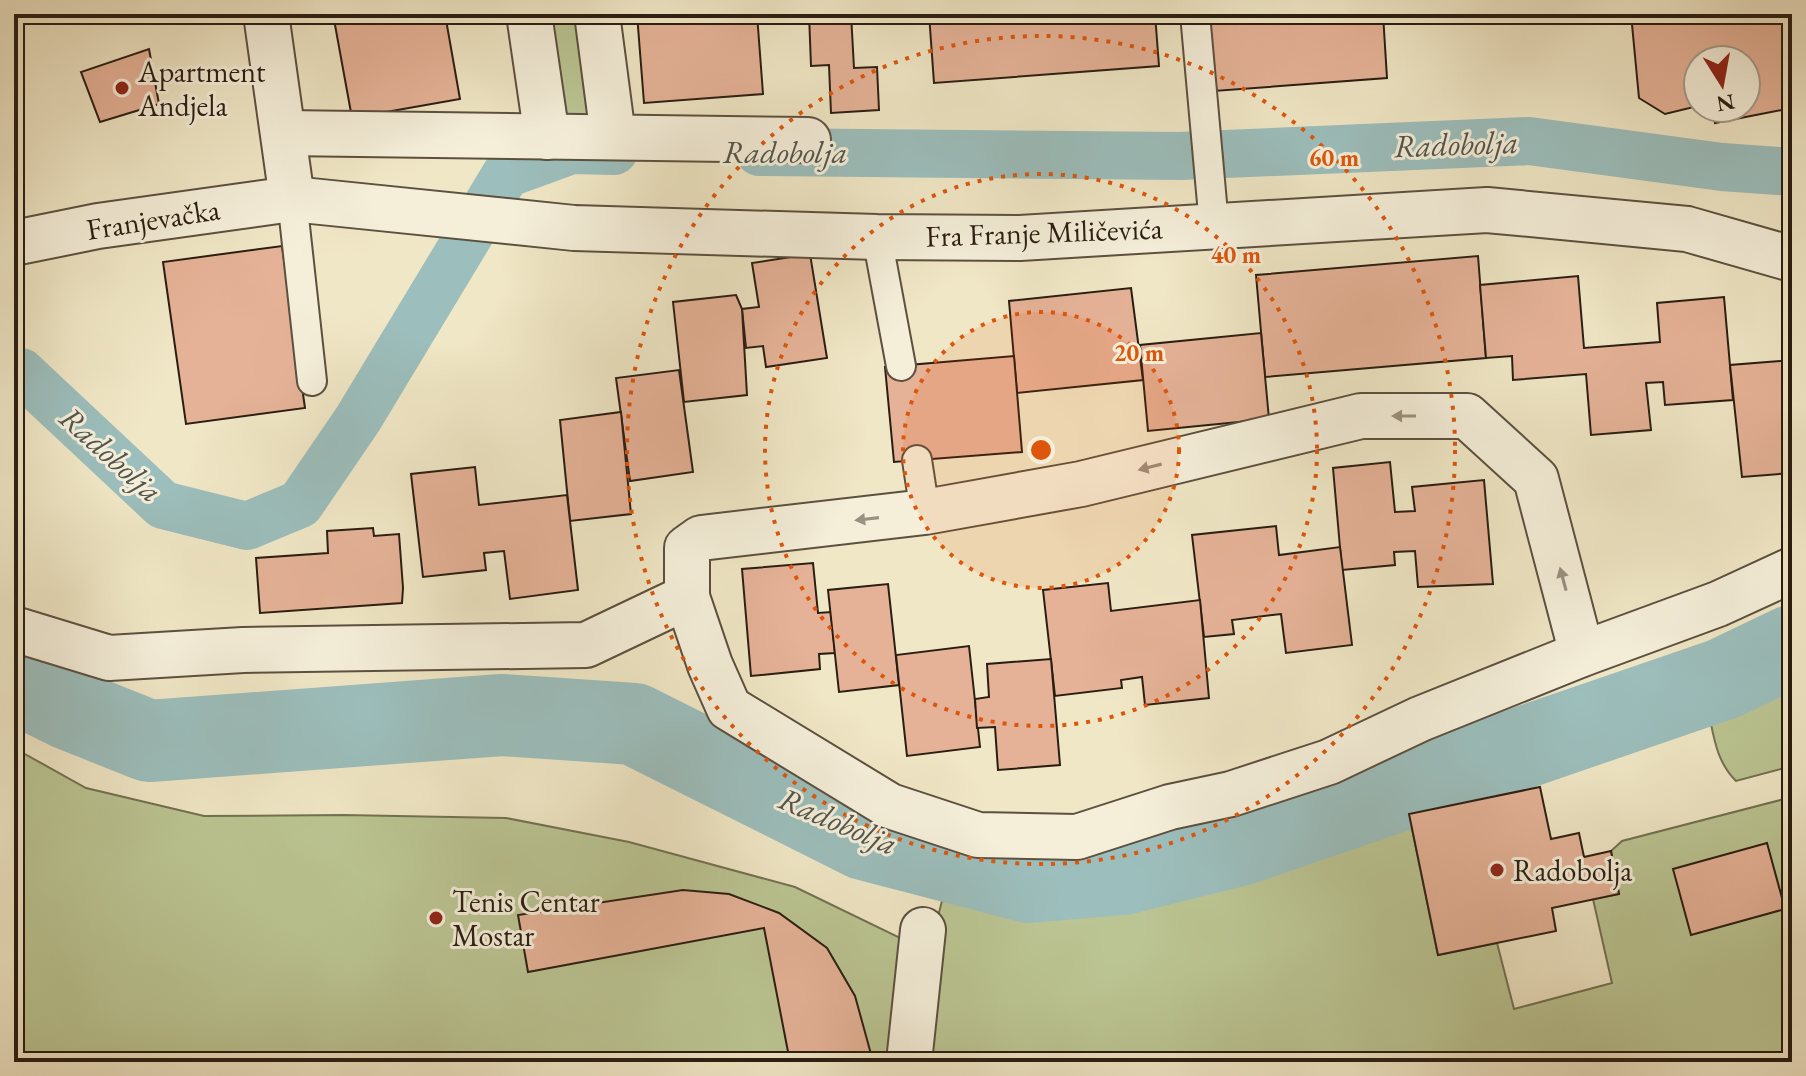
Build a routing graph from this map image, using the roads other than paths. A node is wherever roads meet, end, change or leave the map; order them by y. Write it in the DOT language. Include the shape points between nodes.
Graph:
graph roads {
  1 [pos="266,14"];
  2 [pos="529,14"];
  3 [pos="597,14"];
  4 [pos="1195,14"];
  5 [pos="284,133"];
  6 [pos="613,136"];
  7 [pos="547,137"];
  8 [pos="808,140"];
  9 [pos="292,199"];
  10 [pos="1214,225"];
  11 [pos="877,237"];
  12 [pos="14,243"];
  13 [pos="1792,259"];
  14 [pos="901,366"];
  15 [pos="312,381"];
  16 [pos="917,460"];
  17 [pos="925,512"];
  18 [pos="1792,570"];
  19 [pos="687,597"];
  20 [pos="14,629"];
  21 [pos="1582,654"];
  22 [pos="923,930"];
  23 [pos="909,1062"];
  1 -- 5 [label="street"];
  2 -- 7 [label="street"];
  3 -- 6 [label="street"];
  4 -- 10 [label="lane"];
  5 -- 7 [label="street"];
  5 -- 9 [label="street"];
  6 -- 7 [label="street"];
  6 -- 8 [label="street"];
  9 -- 11 [label="street, Fra Franje Miličevića" via="574,228"];
  9 -- 12 [label="street, Franjevačka"];
  9 -- 15 [label="lane"];
  10 -- 11 [label="street, Fra Franje Miličevića" via="1020,238"];
  10 -- 13 [label="street, Fra Franje Miličevića" via="1487,210 1687,229"];
  11 -- 14 [label="lane"];
  16 -- 17 [label="lane"];
  17 -- 19 [label="street, one-way" via="701,538 687,548"];
  21 -- 17 [label="street, one-way" via="1536,479 1467,416 1361,416 1081,484"];
  18 -- 21 [label="street" via="1718,604"];
  19 -- 20 [label="street" via="586,645 243,650 109,658"];
  19 -- 21 [label="street" via="729,708 890,806 978,835 1077,837 1231,794 1329,762"];
  22 -- 23 [label="street"];
}
